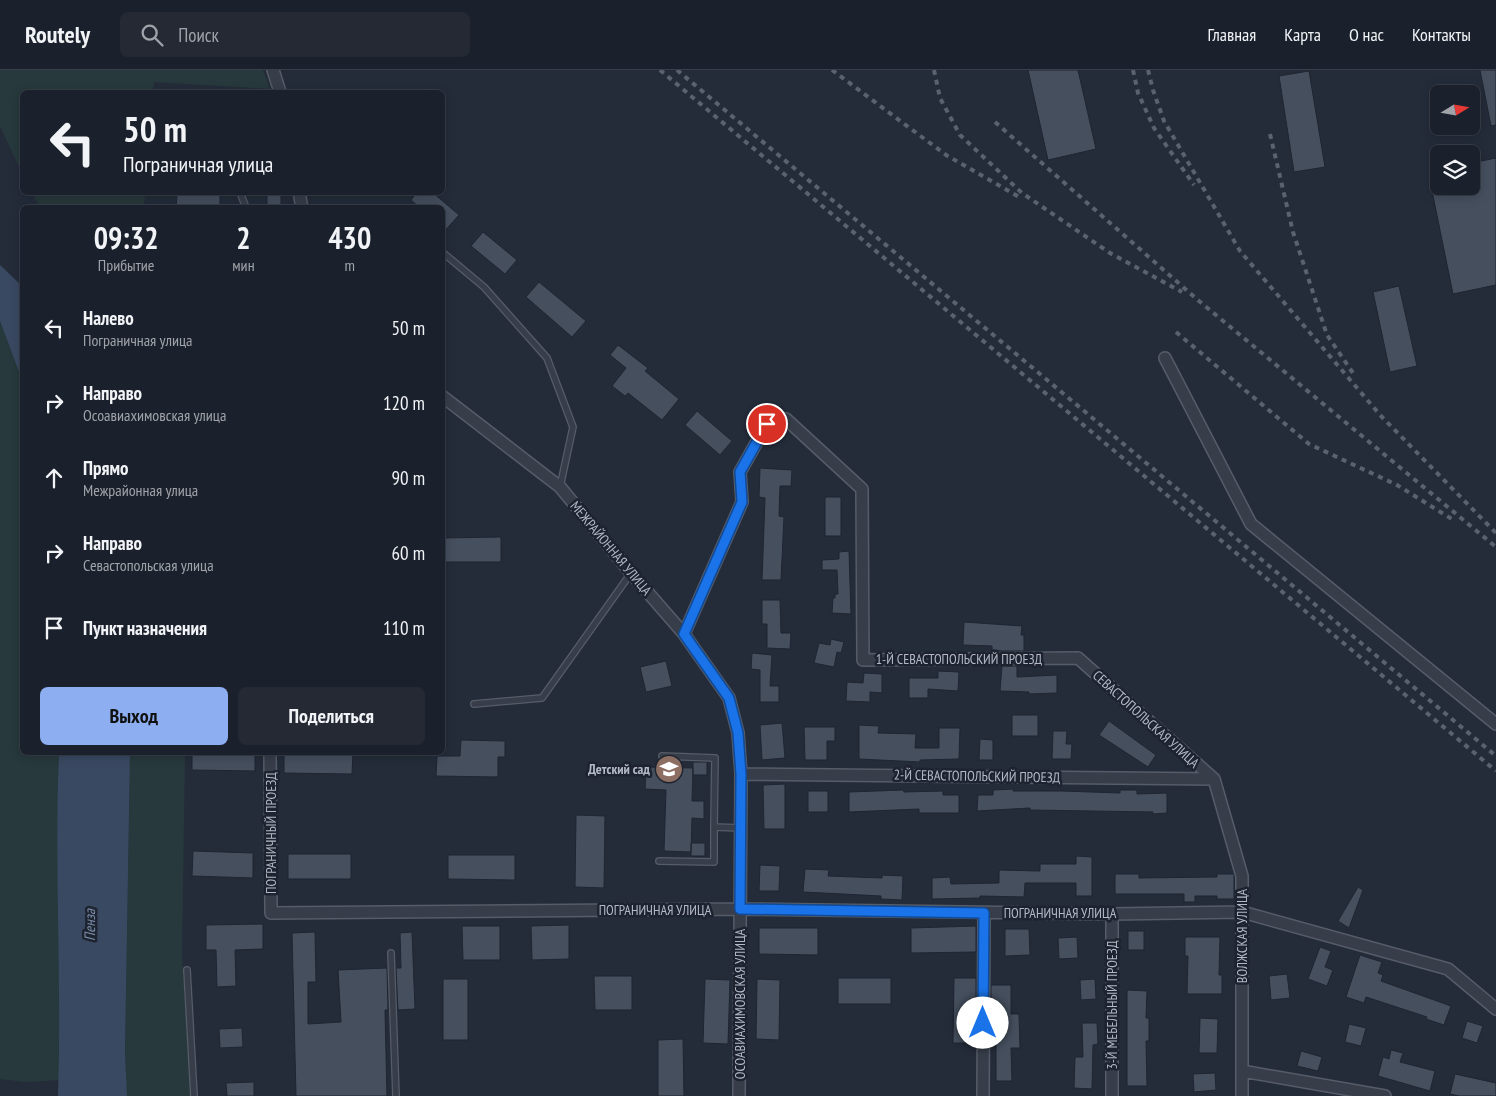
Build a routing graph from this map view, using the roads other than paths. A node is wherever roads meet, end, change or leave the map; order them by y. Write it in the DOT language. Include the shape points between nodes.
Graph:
graph roads {
  1 [pos="273,70"];
  2 [pos="279,90"];
  3 [pos="445,254"];
  4 [pos="1165,358"];
  5 [pos="445,398"];
  6 [pos="560,486"];
  7 [pos="631,573"];
  8 [pos="684,634"];
  9 [pos="1078,658"];
  10 [pos="474,704"];
  11 [pos="1496,724"];
  12 [pos="738,733"];
  13 [pos="270,755"];
  14 [pos="662,756"];
  15 [pos="741,774"];
  16 [pos="1214,779"];
  17 [pos="714,827"];
  18 [pos="741,828"];
  19 [pos="659,861"];
  20 [pos="740,909"];
  21 [pos="1242,912"];
  22 [pos="271,913"];
  23 [pos="984,913"];
  24 [pos="1112,914"];
  25 [pos="391,952"];
  26 [pos="188,970"];
  27 [pos="1496,1009"];
  28 [pos="1242,1072"];
  29 [pos="194,1096"];
  30 [pos="396,1096"];
  31 [pos="739,1096"];
  32 [pos="982,1096"];
  33 [pos="1112,1096"];
  34 [pos="1242,1096"];
  35 [pos="1385,1096"];
  1 -- 2 [label="street"];
  3 -- 6 [label="lane" via="484,287 547,358 574,427"];
  4 -- 11 [label="street" via="1251,524"];
  5 -- 6 [label="street, МЕЖРАЙОННАЯ УЛИЦА"];
  6 -- 7 [label="street, МЕЖРАЙОННАЯ УЛИЦА"];
  7 -- 8 [label="street, МЕЖРАЙОННАЯ УЛИЦА"];
  7 -- 10 [label="lane" via="542,698"];
  8 -- 9 [label="street, 1-Й СЕВАСТОПОЛЬСКИЙ ПРОЕЗД" via="742,502 740,472 767,424 786,419 862,489 862,660"];
  8 -- 12 [label="street, МЕЖРАЙОННАЯ УЛИЦА" via="729,698"];
  9 -- 16 [label="street, СЕВАСТОПОЛЬСКАЯ УЛИЦА"];
  12 -- 15 [label="street, ОСОАВИАХИМОВСКАЯ УЛИЦА"];
  13 -- 22 [label="street, ПОГРАНИЧНЫЙ ПРОЕЗД"];
  14 -- 17 [label="lane" via="715,758"];
  15 -- 16 [label="street, 2-Й СЕВАСТОПОЛЬСКИЙ ПРОЕЗД"];
  15 -- 18 [label="street, ОСОАВИАХИМОВСКАЯ УЛИЦА"];
  16 -- 21 [label="street, ВОЛЖСКАЯ УЛИЦА" via="1242,876"];
  17 -- 18 [label="lane"];
  17 -- 19 [label="lane" via="714,862"];
  18 -- 20 [label="street, ОСОАВИАХИМОВСКАЯ УЛИЦА"];
  20 -- 22 [label="street, ПОГРАНИЧНАЯ УЛИЦА"];
  20 -- 23 [label="street, ПОГРАНИЧНАЯ УЛИЦА"];
  20 -- 31 [label="street, ОСОАВИАХИМОВСКАЯ УЛИЦА"];
  21 -- 24 [label="street, ПОГРАНИЧНАЯ УЛИЦА"];
  21 -- 27 [label="street, ПОГРАНИЧНАЯ УЛИЦА" via="1448,969"];
  21 -- 28 [label="street, ВОЛЖСКАЯ УЛИЦА"];
  23 -- 24 [label="street, ПОГРАНИЧНАЯ УЛИЦА"];
  23 -- 32 [label="street"];
  24 -- 33 [label="street, 3-Й МЕБЕЛЬНЫЙ ПРОЕЗД"];
  25 -- 30 [label="lane"];
  26 -- 29 [label="lane"];
  28 -- 34 [label="street, ВОЛЖСКАЯ УЛИЦА"];
  28 -- 35 [label="street"];
}
